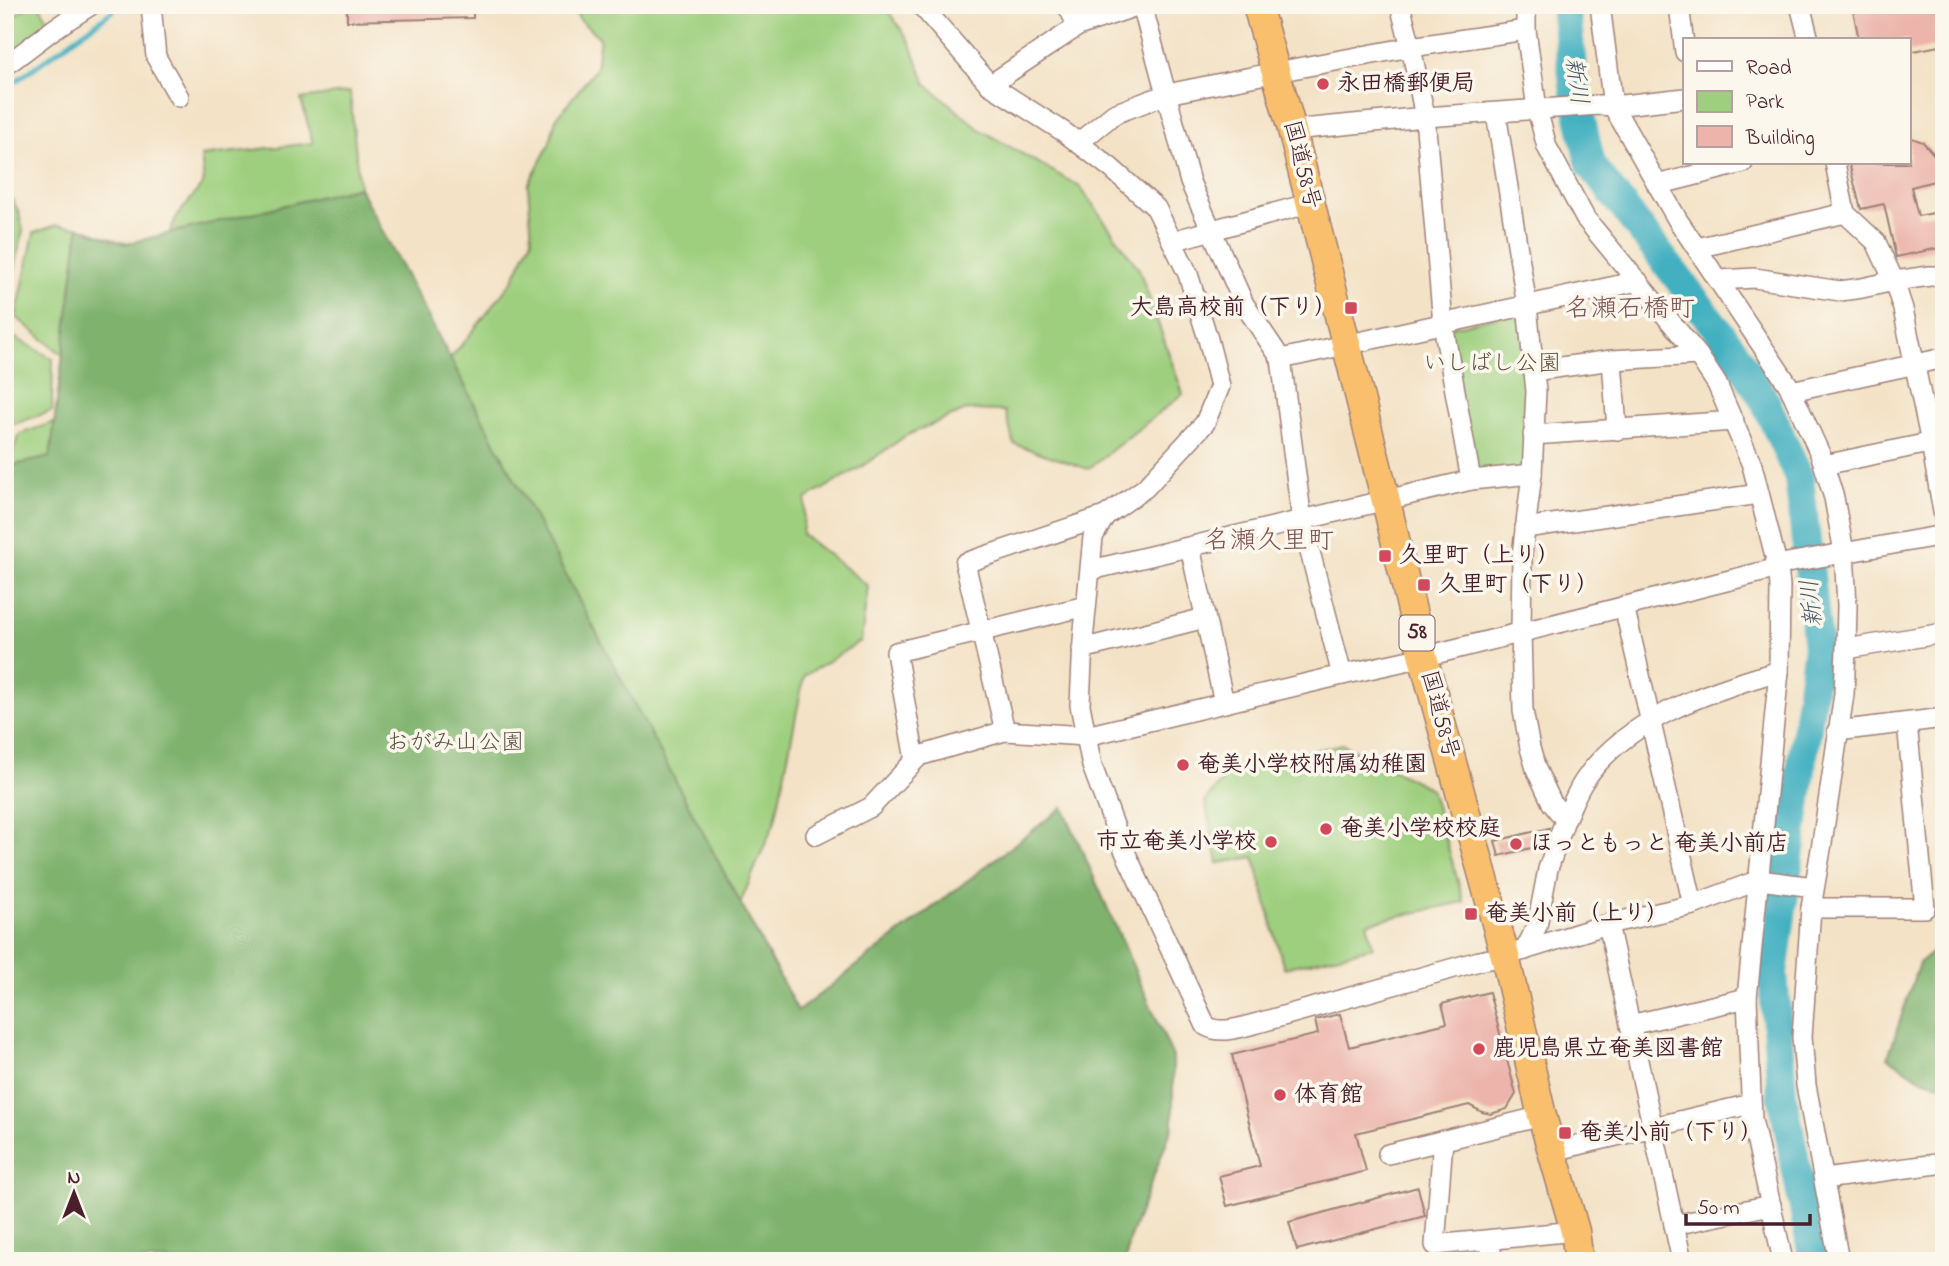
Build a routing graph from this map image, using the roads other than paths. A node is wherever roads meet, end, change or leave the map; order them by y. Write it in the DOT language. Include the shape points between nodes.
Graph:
graph roads {
  1 [pos="91,5"];
  2 [pos="151,5"];
  3 [pos="921,5"];
  4 [pos="1067,5"];
  5 [pos="1141,5"];
  6 [pos="1257,5"];
  7 [pos="1400,5"];
  8 [pos="1526,5"];
  9 [pos="1600,5"];
  10 [pos="1679,5"];
  11 [pos="1800,5"];
  12 [pos="1078,26"];
  13 [pos="1526,30"];
  14 [pos="1683,38"];
  15 [pos="1808,38"];
  16 [pos="1411,47"];
  17 [pos="5,66"];
  18 [pos="1276,72"];
  19 [pos="990,85"];
  20 [pos="1167,94"];
  21 [pos="179,97"];
  22 [pos="1683,98"];
  23 [pos="1606,106"];
  24 [pos="1543,109"];
  25 [pos="1496,113"];
  26 [pos="1425,117"];
  27 [pos="1292,130"];
  28 [pos="1078,143"];
  29 [pos="1735,164"];
  30 [pos="1835,164"];
  31 [pos="1701,168"];
  32 [pos="1657,185"];
  33 [pos="1311,203"];
  34 [pos="1845,213"];
  35 [pos="1212,230"];
  36 [pos="1172,241"];
  37 [pos="1697,248"];
  38 [pos="1944,276"];
  39 [pos="1718,280"];
  40 [pos="1638,281"];
  41 [pos="1894,281"];
  42 [pos="1527,306"];
  43 [pos="1443,324"];
  44 [pos="1346,345"];
  45 [pos="1698,355"];
  46 [pos="1944,358"];
  47 [pos="1281,359"];
  48 [pos="1612,360"];
  49 [pos="1914,364"];
  50 [pos="1533,371"];
  51 [pos="1791,391"];
  52 [pos="1734,421"];
  53 [pos="1617,430"];
  54 [pos="1534,435"];
  55 [pos="1937,442"];
  56 [pos="1824,465"];
  57 [pos="1532,474"];
  58 [pos="1471,480"];
  59 [pos="1759,494"];
  60 [pos="1386,501"];
  61 [pos="1105,516"];
  62 [pos="1944,517"];
  63 [pos="1302,520"];
  64 [pos="1525,528"];
  65 [pos="1944,535"];
  66 [pos="1190,547"];
  67 [pos="1839,554"];
  68 [pos="1782,565"];
  69 [pos="1091,570"];
  70 [pos="1086,606"];
  71 [pos="1624,606"];
  72 [pos="1205,618"];
  73 [pos="1521,631"];
  74 [pos="981,633"];
  75 [pos="1944,633"];
  76 [pos="1082,649"];
  77 [pos="1846,649"];
  78 [pos="1423,657"];
  79 [pos="1779,671"];
  80 [pos="1342,675"];
  81 [pos="1224,703"];
  82 [pos="1944,718"];
  83 [pos="1650,722"];
  84 [pos="1907,723"];
  85 [pos="1004,731"];
  86 [pos="1837,731"];
  87 [pos="1086,736"];
  88 [pos="915,760"];
  89 [pos="1564,820"];
  90 [pos="816,835"];
  91 [pos="1759,880"];
  92 [pos="1814,887"];
  93 [pos="1693,905"];
  94 [pos="1811,908"];
  95 [pos="1608,924"];
  96 [pos="1515,953"];
  97 [pos="1747,998"];
  98 [pos="1630,1024"];
  99 [pos="1751,1104"];
  100 [pos="1542,1116"];
  101 [pos="1652,1126"];
  102 [pos="1443,1140"];
  103 [pos="1553,1151"];
  104 [pos="1388,1154"];
  105 [pos="1944,1163"];
  106 [pos="1824,1178"];
  107 [pos="1771,1205"];
  108 [pos="1674,1225"];
  109 [pos="1575,1231"];
  110 [pos="1490,1240"];
  111 [pos="1492,1261"];
  112 [pos="1579,1261"];
  113 [pos="1682,1261"];
  114 [pos="1783,1261"];
  115 [pos="1839,1261"];
  1 -- 17 [label="street"];
  2 -- 21 [label="street" via="156,57"];
  3 -- 19 [label="street"];
  4 -- 12 [label="street"];
  5 -- 12 [label="street"];
  5 -- 20 [label="street"];
  6 -- 18 [label="highway, 国道58号 / 58"];
  7 -- 16 [label="street"];
  8 -- 13 [label="street"];
  9 -- 23 [label="street"];
  10 -- 14 [label="street"];
  11 -- 15 [label="street"];
  12 -- 19 [label="street"];
  13 -- 16 [label="street"];
  13 -- 24 [label="street"];
  16 -- 18 [label="street"];
  16 -- 26 [label="street"];
  18 -- 20 [label="street"];
  18 -- 27 [label="highway, 国道58号 / 58"];
  19 -- 28 [label="street"];
  20 -- 28 [label="street" via="1114,114"];
  20 -- 35 [label="street" via="1190,182"];
  22 -- 23 [label="street"];
  23 -- 24 [label="street"];
  23 -- 32 [label="street"];
  24 -- 25 [label="street"];
  24 -- 40 [label="street" via="1547,147 1585,218"];
  25 -- 26 [label="street"];
  25 -- 42 [label="street"];
  26 -- 27 [label="street"];
  26 -- 43 [label="street"];
  27 -- 33 [label="highway, 国道58号 / 58"];
  28 -- 36 [label="street" via="1156,208"];
  29 -- 31 [label="street"];
  30 -- 34 [label="street"];
  31 -- 32 [label="street"];
  32 -- 37 [label="street"];
  33 -- 35 [label="street"];
  33 -- 44 [label="highway, 国道58号 / 58"];
  34 -- 37 [label="street"];
  34 -- 41 [label="street" via="1876,242"];
  35 -- 36 [label="street"];
  35 -- 47 [label="street" via="1244,304"];
  36 -- 61 [label="street" via="1188,274 1220,386 1205,423 1186,445 1145,488"];
  37 -- 39 [label="street"];
  38 -- 41 [label="street"];
  39 -- 41 [label="street" via="1755,278 1840,291"];
  39 -- 51 [label="street"];
  40 -- 42 [label="street"];
  40 -- 45 [label="street"];
  41 -- 49 [label="street"];
  42 -- 43 [label="street"];
  42 -- 50 [label="street"];
  43 -- 44 [label="street"];
  43 -- 58 [label="street"];
  44 -- 47 [label="street"];
  44 -- 60 [label="highway, 国道58号 / 58"];
  45 -- 48 [label="street"];
  45 -- 52 [label="street"];
  46 -- 49 [label="street"];
  47 -- 63 [label="street"];
  48 -- 50 [label="street"];
  48 -- 53 [label="street"];
  49 -- 51 [label="street"];
  49 -- 55 [label="street"];
  50 -- 54 [label="street"];
  51 -- 56 [label="street"];
  52 -- 53 [label="street"];
  52 -- 59 [label="street"];
  53 -- 54 [label="street"];
  54 -- 57 [label="street"];
  55 -- 56 [label="street"];
  55 -- 62 [label="street"];
  56 -- 67 [label="street" via="1835,498"];
  57 -- 58 [label="street"];
  57 -- 64 [label="street"];
  58 -- 60 [label="street"];
  59 -- 64 [label="street"];
  59 -- 68 [label="street"];
  60 -- 63 [label="street"];
  60 -- 78 [label="highway, 国道58号 / 58"];
  61 -- 69 [label="street" via="1093,537"];
  61 -- 74 [label="street" via="965,563"];
  63 -- 66 [label="street"];
  63 -- 80 [label="street"];
  64 -- 73 [label="street"];
  65 -- 67 [label="street"];
  66 -- 69 [label="street"];
  66 -- 72 [label="street"];
  67 -- 68 [label="street"];
  67 -- 77 [label="street" via="1847,605"];
  68 -- 71 [label="street"];
  68 -- 79 [label="street"];
  69 -- 70 [label="street"];
  70 -- 74 [label="street"];
  70 -- 76 [label="street"];
  71 -- 73 [label="street"];
  71 -- 83 [label="street"];
  72 -- 76 [label="street"];
  72 -- 81 [label="street"];
  73 -- 78 [label="street"];
  73 -- 89 [label="street" via="1523,711 1530,748 1552,803"];
  74 -- 85 [label="street"];
  74 -- 88 [label="street" via="897,652"];
  75 -- 77 [label="street"];
  76 -- 87 [label="street" via="1080,705"];
  77 -- 86 [label="street"];
  78 -- 80 [label="street"];
  78 -- 96 [label="highway, 国道58号 / 58"];
  79 -- 83 [label="street" via="1695,699"];
  79 -- 91 [label="street"];
  80 -- 81 [label="street"];
  81 -- 87 [label="street"];
  82 -- 84 [label="street"];
  83 -- 89 [label="street" via="1616,745 1584,781"];
  83 -- 93 [label="street"];
  84 -- 86 [label="street"];
  84 -- 94 [label="street" via="1925,908"];
  85 -- 87 [label="street"];
  85 -- 88 [label="street"];
  86 -- 92 [label="street"];
  87 -- 96 [label="street" via="1092,766 1120,841 1206,1026 1213,1031 1258,1023"];
  88 -- 90 [label="street" via="871,807"];
  89 -- 96 [label="street" via="1537,926"];
  91 -- 92 [label="street"];
  91 -- 93 [label="street"];
  91 -- 97 [label="street"];
  92 -- 94 [label="street"];
  93 -- 95 [label="street"];
  94 -- 106 [label="street" via="1802,1037"];
  95 -- 96 [label="street"];
  95 -- 98 [label="street"];
  96 -- 100 [label="highway, 国道58号 / 58"];
  97 -- 98 [label="street"];
  97 -- 99 [label="street"];
  98 -- 101 [label="street"];
  99 -- 101 [label="street"];
  99 -- 107 [label="street"];
  100 -- 102 [label="street"];
  100 -- 103 [label="highway, 国道58号 / 58"];
  101 -- 103 [label="street"];
  101 -- 108 [label="street"];
  102 -- 104 [label="street"];
  102 -- 110 [label="street" via="1435,1245"];
  103 -- 109 [label="highway, 国道58号 / 58"];
  105 -- 106 [label="street"];
  106 -- 115 [label="street"];
  107 -- 108 [label="street"];
  107 -- 114 [label="street"];
  108 -- 113 [label="street"];
  109 -- 110 [label="street"];
  109 -- 112 [label="highway, 国道58号 / 58"];
  110 -- 111 [label="street"];
}
